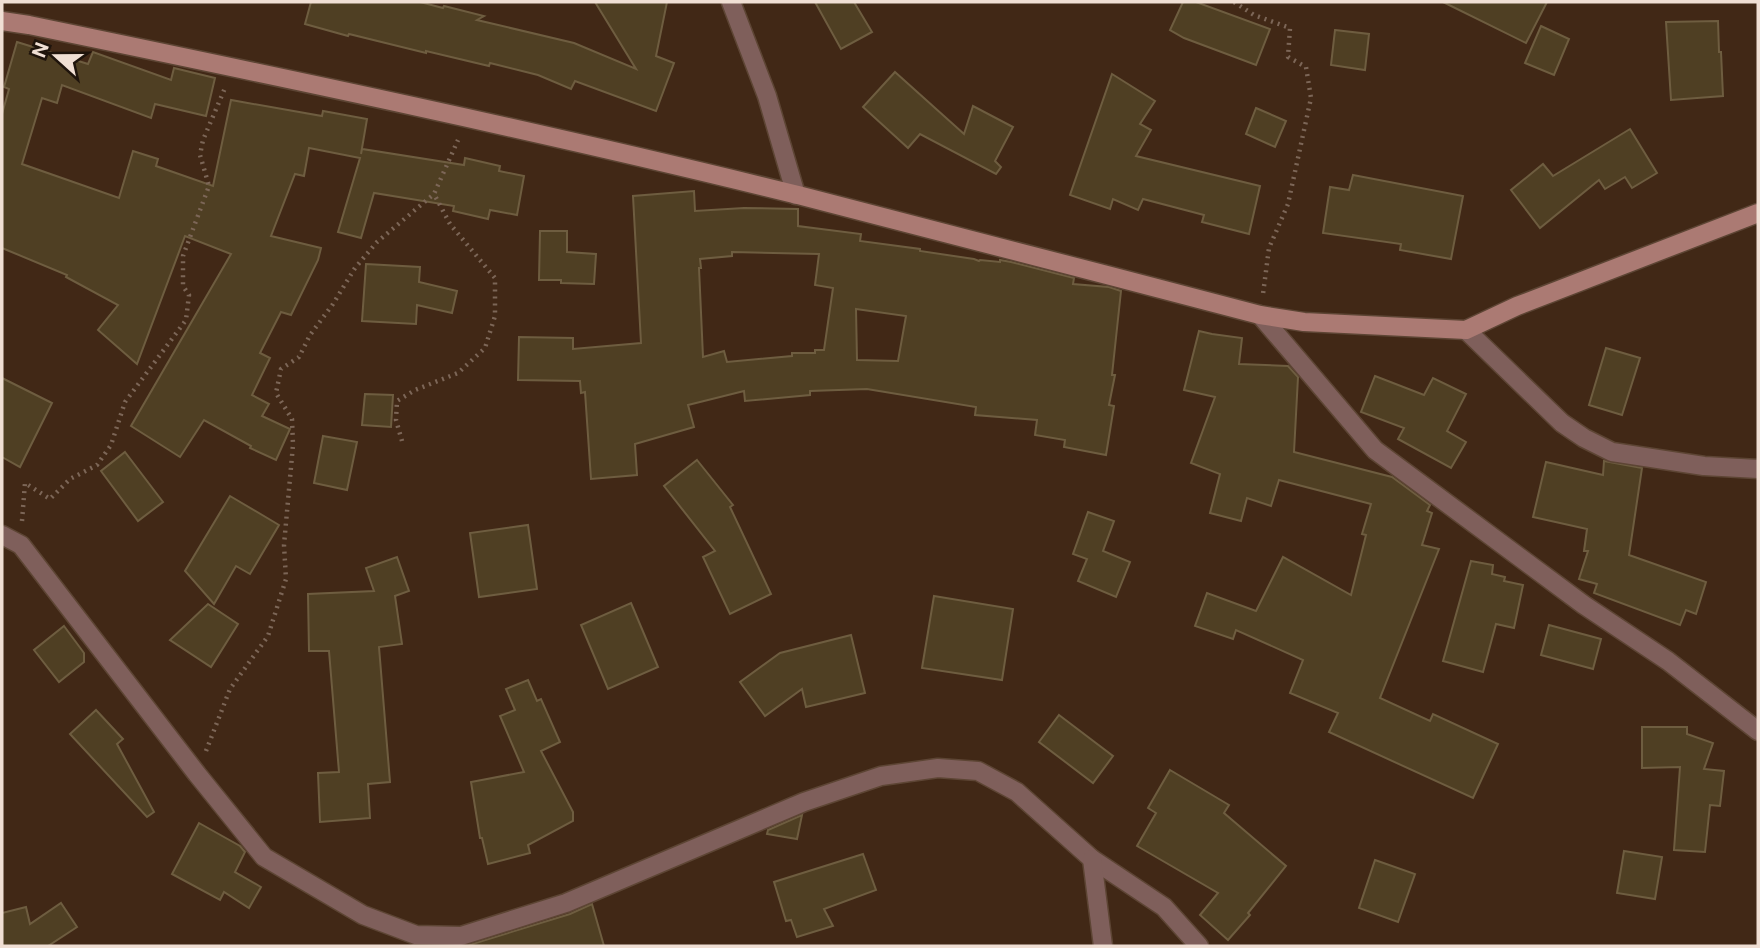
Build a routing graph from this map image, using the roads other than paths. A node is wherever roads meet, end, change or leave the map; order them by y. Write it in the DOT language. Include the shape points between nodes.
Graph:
graph roads {
  1 [pos="731,2"];
  2 [pos="2,21"];
  3 [pos="796,195"];
  4 [pos="1758,213"];
  5 [pos="1260,315"];
  6 [pos="1466,330"];
  7 [pos="1758,469"];
  8 [pos="2,535"];
  9 [pos="1758,731"];
  10 [pos="1092,859"];
  11 [pos="1103,946"];
  12 [pos="1199,946"];
  1 -- 3 [label="street" via="767,96"];
  2 -- 3 [label="main road" via="467,118"];
  3 -- 5 [label="main road"];
  4 -- 6 [label="main road"];
  5 -- 6 [label="main road" via="1304,322"];
  5 -- 9 [label="street" via="1375,450"];
  6 -- 7 [label="street" via="1562,423 1612,452"];
  8 -- 10 [label="street" via="21,545 264,857 363,915 416,935 461,936 527,916 804,802 881,776 938,768 978,771 1017,792"];
  10 -- 11 [label="street"];
  10 -- 12 [label="street" via="1164,907"];
}
